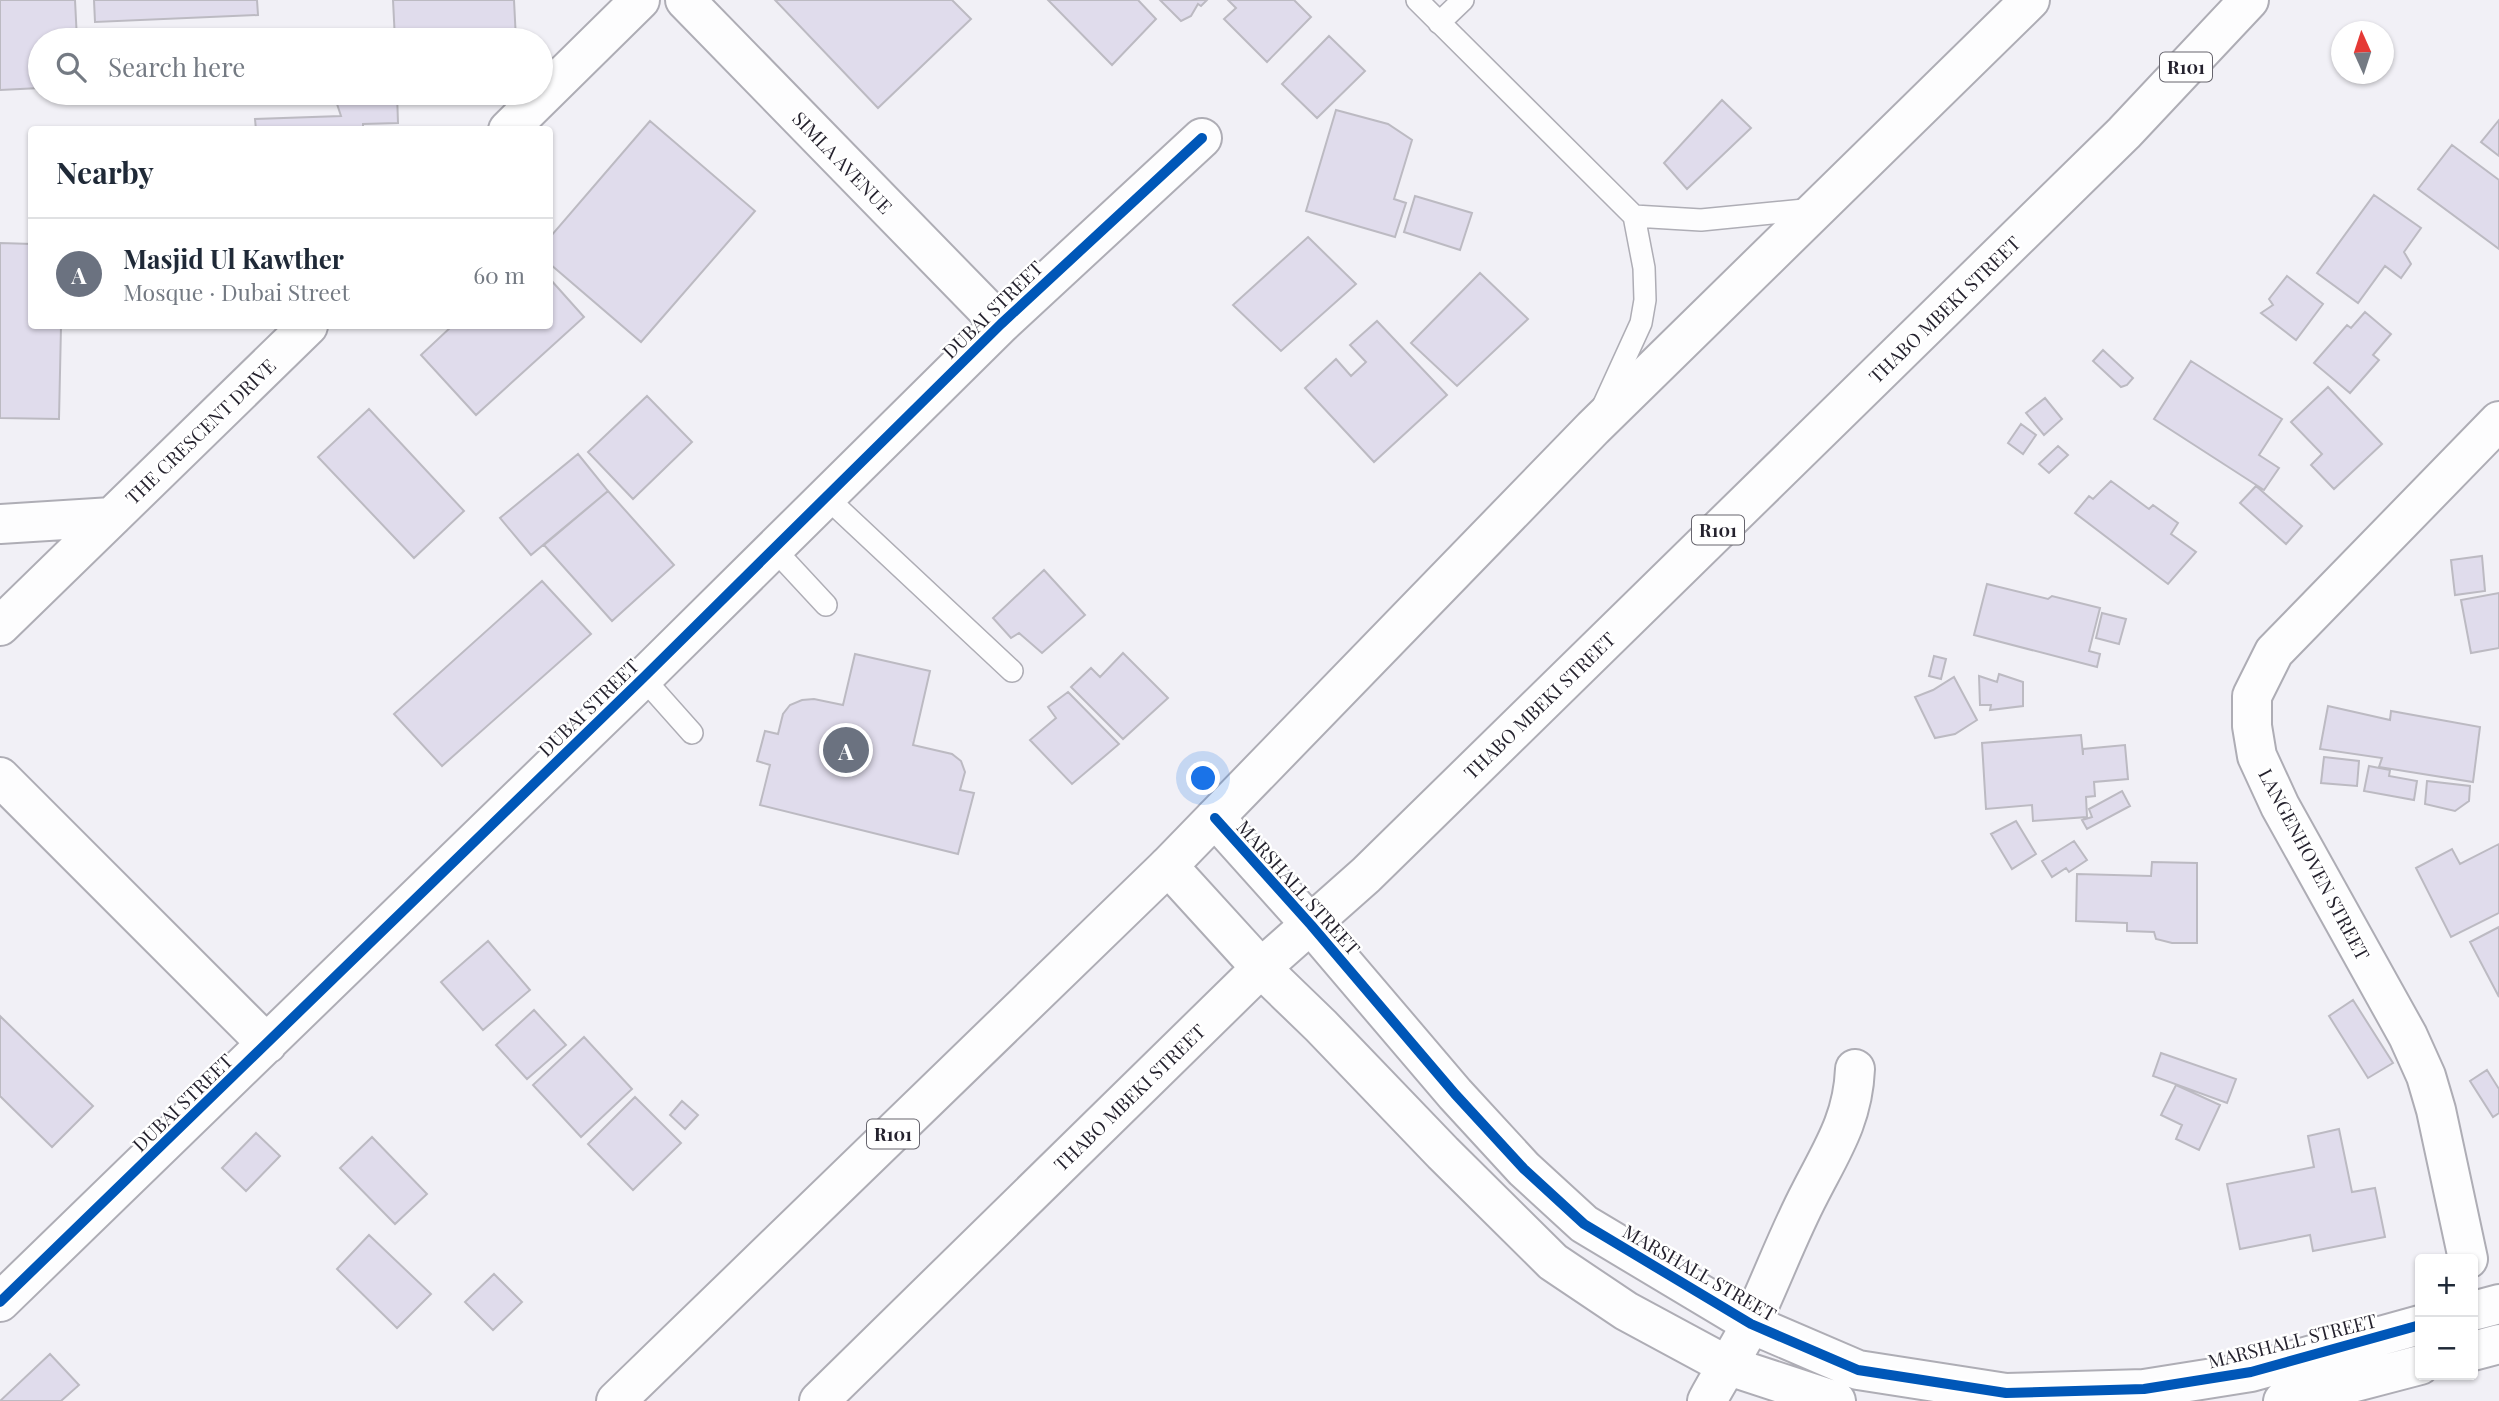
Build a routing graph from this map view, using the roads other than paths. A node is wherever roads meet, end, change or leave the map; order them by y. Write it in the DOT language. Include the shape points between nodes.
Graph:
graph roads {
  1 [pos="640,0"];
  2 [pos="685,0"];
  3 [pos="1417,0"];
  4 [pos="1463,0"];
  5 [pos="2030,0"];
  6 [pos="2249,0"];
  7 [pos="1439,23"];
  8 [pos="553,86"];
  9 [pos="533,105"];
  10 [pos="512,126"];
  11 [pos="1202,138"];
  12 [pos="1817,209"];
  13 [pos="1634,216"];
  14 [pos="1001,324"];
  15 [pos="305,329"];
  16 [pos="2499,421"];
  17 [pos="1593,428"];
  18 [pos="826,497"];
  19 [pos="112,517"];
  20 [pos="0,524"];
  21 [pos="774,549"];
  22 [pos="826,605"];
  23 [pos="0,626"];
  24 [pos="1012,671"];
  25 [pos="643,678"];
  26 [pos="692,733"];
  27 [pos="0,777"];
  28 [pos="1215,818"];
  29 [pos="1168,866"];
  30 [pos="1311,925"];
  31 [pos="1261,968"];
  32 [pos="267,1044"];
  33 [pos="1855,1069"];
  34 [pos="2467,1254"];
  35 [pos="0,1302"];
  36 [pos="1751,1324"];
  37 [pos="2415,1326"];
  38 [pos="2499,1344"];
  39 [pos="2478,1350"];
  40 [pos="1726,1365"];
  41 [pos="2415,1366"];
  42 [pos="616,1401"];
  43 [pos="819,1401"];
  44 [pos="1707,1401"];
  45 [pos="1836,1401"];
  46 [pos="2283,1401"];
  1 -- 8 [label="street"];
  2 -- 14 [label="street, SIMLA AVENUE"];
  3 -- 7 [label="lane"];
  4 -- 7 [label="lane"];
  5 -- 12 [label="street, R101"];
  6 -- 30 [label="street, THABO MBEKI STREET / R101" via="2124,133"];
  7 -- 13 [label="lane"];
  9 -- 10 [label="street"];
  11 -- 14 [label="street, DUBAI STREET"];
  12 -- 13 [label="lane" via="1701,220"];
  12 -- 17 [label="street, R101"];
  13 -- 17 [label="lane" via="1644,268 1641,323"];
  14 -- 18 [label="street, DUBAI STREET"];
  15 -- 19 [label="street, THE CRESCENT DRIVE"];
  16 -- 34 [label="street, LANGENHOVEN STREET" via="2274,652 2252,696 2257,755 2280,806 2409,1036 2426,1076"];
  17 -- 28 [label="street, R101"];
  18 -- 21 [label="street, DUBAI STREET"];
  18 -- 24 [label="lane"];
  19 -- 20 [label="street, THE CRESCENT DRIVE"];
  19 -- 23 [label="street"];
  21 -- 22 [label="lane"];
  21 -- 25 [label="street, DUBAI STREET"];
  25 -- 26 [label="lane"];
  25 -- 32 [label="street, DUBAI STREET"];
  27 -- 32 [label="street"];
  28 -- 29 [label="street, R101"];
  28 -- 30 [label="street, MARSHALL STREET"];
  29 -- 31 [label="street"];
  29 -- 42 [label="street, R101"];
  30 -- 31 [label="street, THABO MBEKI STREET / R101"];
  30 -- 36 [label="street, MARSHALL STREET" via="1524,1169 1584,1224"];
  31 -- 40 [label="street" via="1553,1262 1626,1311"];
  31 -- 43 [label="street, THABO MBEKI STREET / R101"];
  32 -- 35 [label="street, DUBAI STREET"];
  33 -- 36 [label="street, MARSHALL STREET" via="1846,1122"];
  36 -- 37 [label="street, MARSHALL STREET" via="1858,1370 2006,1393 2144,1389 2251,1372"];
  36 -- 40 [label="street, MARSHALL STREET"];
  38 -- 39 [label="street"];
  40 -- 44 [label="street, MARSHALL STREET"];
  40 -- 45 [label="street"];
  41 -- 46 [label="street"];
}
